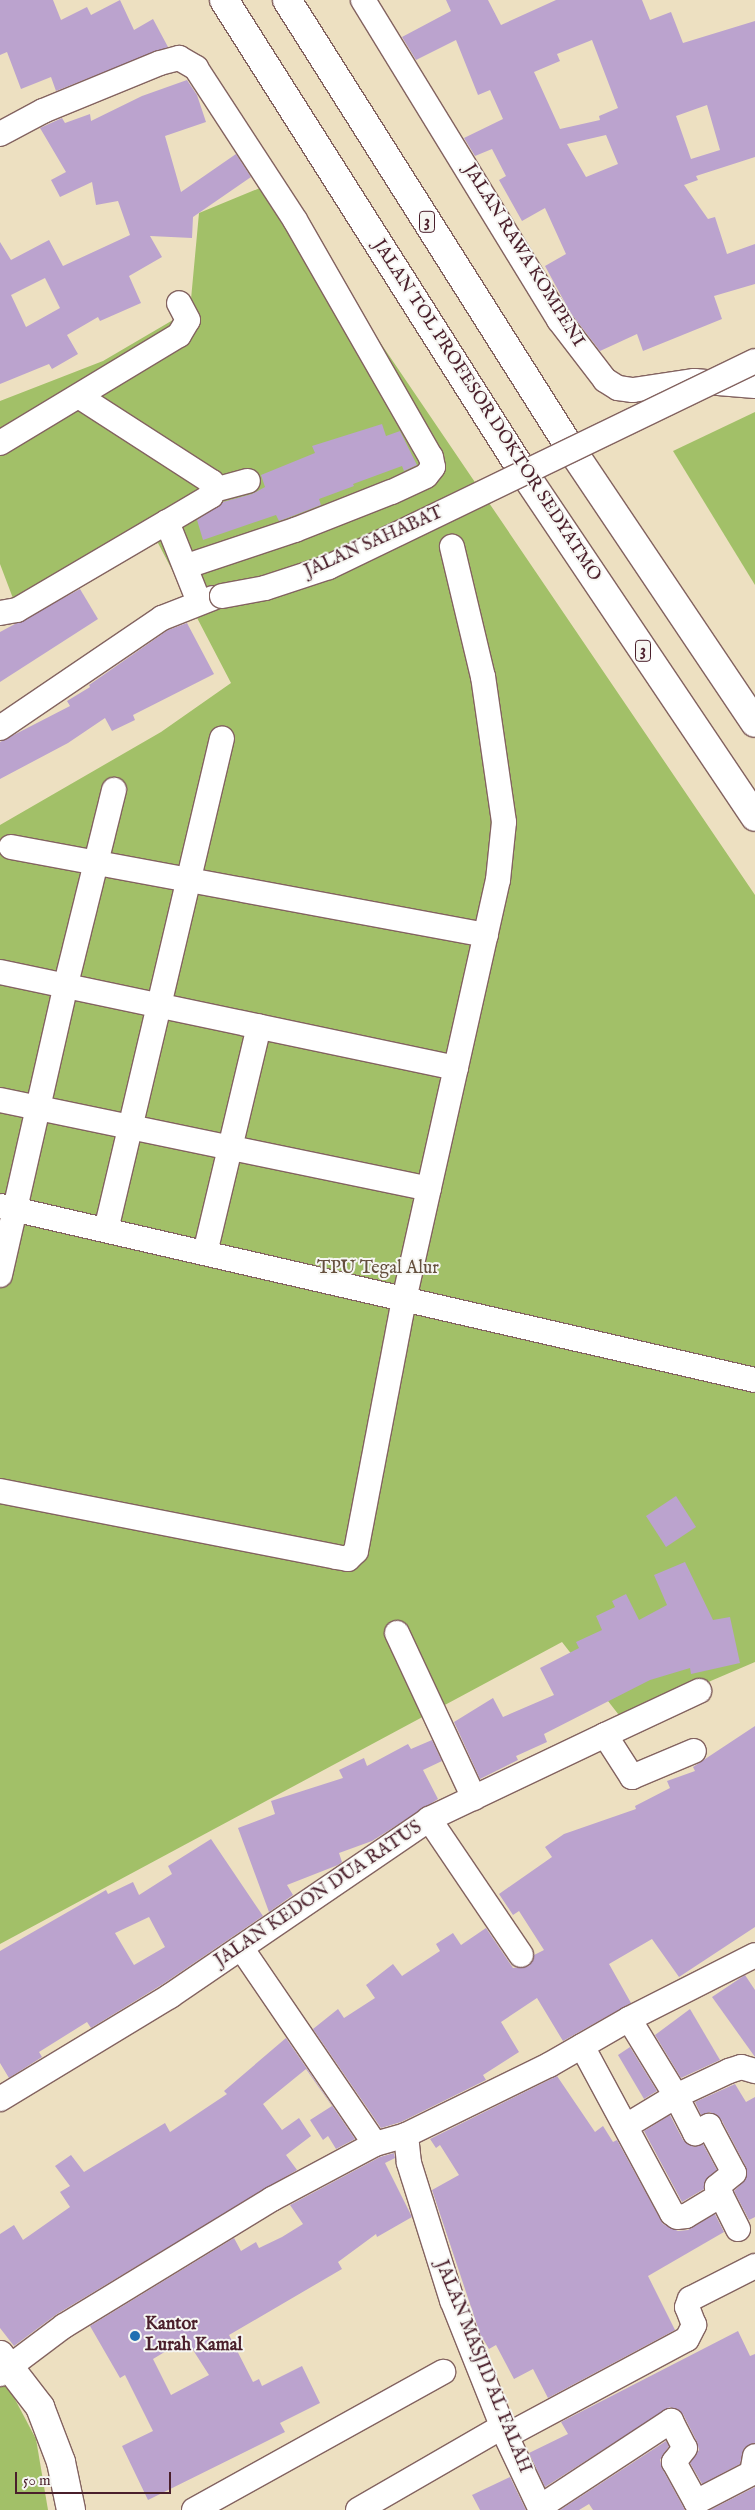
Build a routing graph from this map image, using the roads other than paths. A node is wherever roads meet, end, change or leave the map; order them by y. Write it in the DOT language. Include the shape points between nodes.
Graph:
graph roads {
  1 [pos="224,0"];
  2 [pos="287,0"];
  3 [pos="363,0"];
  4 [pos="0,134"];
  5 [pos="179,303"];
  6 [pos="755,361"];
  7 [pos="755,386"];
  8 [pos="80,398"];
  9 [pos="0,444"];
  10 [pos="248,481"];
  11 [pos="214,490"];
  12 [pos="167,522"];
  13 [pos="452,547"];
  14 [pos="187,566"];
  15 [pos="199,602"];
  16 [pos="0,613"];
  17 [pos="755,723"];
  18 [pos="0,728"];
  19 [pos="222,738"];
  20 [pos="114,790"];
  21 [pos="755,817"];
  22 [pos="11,846"];
  23 [pos="95,862"];
  24 [pos="189,878"];
  25 [pos="486,935"];
  26 [pos="0,972"];
  27 [pos="66,984"];
  28 [pos="159,1004"];
  29 [pos="259,1026"];
  30 [pos="456,1068"];
  31 [pos="0,1100"];
  32 [pos="37,1108"];
  33 [pos="130,1128"];
  34 [pos="230,1149"];
  35 [pos="429,1189"];
  36 [pos="7,1207"];
  37 [pos="106,1230"];
  38 [pos="204,1254"];
  39 [pos="0,1275"];
  40 [pos="404,1300"];
  41 [pos="755,1380"];
  42 [pos="0,1491"];
  43 [pos="397,1633"];
  44 [pos="699,1691"];
  45 [pos="605,1735"];
  46 [pos="694,1751"];
  47 [pos="474,1798"];
  48 [pos="429,1820"];
  49 [pos="242,1949"];
  50 [pos="521,1955"];
  51 [pos="755,1955"];
  52 [pos="629,2019"];
  53 [pos="582,2046"];
  54 [pos="755,2071"];
  55 [pos="676,2096"];
  56 [pos="0,2099"];
  57 [pos="626,2126"];
  58 [pos="406,2135"];
  59 [pos="376,2144"];
  60 [pos="721,2195"];
  61 [pos="738,2228"];
  62 [pos="755,2266"];
  63 [pos="4,2367"];
  64 [pos="444,2372"];
  65 [pos="504,2431"];
  66 [pos="755,2456"];
  67 [pos="540,2508"];
  68 [pos="71,2510"];
  69 [pos="194,2510"];
  70 [pos="358,2510"];
  1 -- 21 [label="main road, JALAN TOL PROFESOR DOKTOR SEDYATMO / 3" via="518,464"];
  2 -- 17 [label="main road, 3" via="567,443"];
  3 -- 7 [label="street, JALAN RAWA KOMPENI" via="559,320 605,380 618,388 633,390 694,381"];
  4 -- 14 [label="street" via="43,111 178,58 202,73 295,220 427,448 433,467 426,476 295,530"];
  5 -- 8 [label="street" via="188,320 179,335"];
  6 -- 15 [label="street, JALAN SAHABAT, bridge" via="329,566 265,588"];
  8 -- 9 [label="street"];
  8 -- 11 [label="street" via="209,478"];
  10 -- 11 [label="street"];
  11 -- 12 [label="street" via="211,496"];
  12 -- 14 [label="street"];
  12 -- 16 [label="street" via="17,610"];
  13 -- 25 [label="street" via="483,677 504,822 498,880"];
  14 -- 15 [label="street"];
  15 -- 18 [label="street, JALAN SAHABAT" via="162,618"];
  19 -- 24 [label="street"];
  20 -- 23 [label="street"];
  22 -- 23 [label="street"];
  23 -- 24 [label="street"];
  23 -- 27 [label="street"];
  24 -- 25 [label="street"];
  24 -- 28 [label="street"];
  25 -- 30 [label="street"];
  26 -- 27 [label="street"];
  27 -- 28 [label="street"];
  27 -- 32 [label="street"];
  28 -- 29 [label="street"];
  28 -- 33 [label="street"];
  29 -- 30 [label="street"];
  29 -- 34 [label="street"];
  30 -- 35 [label="street"];
  31 -- 32 [label="street"];
  32 -- 33 [label="street"];
  32 -- 36 [label="street"];
  33 -- 34 [label="street"];
  33 -- 37 [label="street"];
  34 -- 35 [label="street"];
  34 -- 38 [label="street"];
  35 -- 40 [label="street"];
  36 -- 37 [label="street"];
  36 -- 39 [label="street"];
  37 -- 38 [label="street"];
  38 -- 40 [label="street"];
  40 -- 41 [label="street"];
  40 -- 42 [label="street" via="361,1538 356,1551 348,1559"];
  43 -- 47 [label="street"];
  44 -- 45 [label="street, JALAN KEDON DUA RATUS"];
  45 -- 46 [label="street" via="632,1777"];
  45 -- 47 [label="street, JALAN KEDON DUA RATUS"];
  47 -- 48 [label="street, JALAN KEDON DUA RATUS"];
  48 -- 49 [label="street, JALAN KEDON DUA RATUS" via="375,1854"];
  48 -- 50 [label="street"];
  49 -- 56 [label="street, JALAN KEDON DUA RATUS"];
  49 -- 59 [label="street"];
  51 -- 52 [label="street"];
  52 -- 53 [label="street"];
  52 -- 55 [label="street"];
  53 -- 57 [label="street"];
  53 -- 58 [label="street"];
  54 -- 55 [label="street" via="741,2067"];
  55 -- 57 [label="street"];
  55 -- 60 [label="street" via="695,2133 709,2126 734,2174 717,2187"];
  57 -- 60 [label="street" via="669,2208 677,2217 686,2216"];
  58 -- 59 [label="street"];
  58 -- 65 [label="street, JALAN MASJID AL FALAH" via="409,2163 452,2300"];
  59 -- 63 [label="street" via="272,2199 140,2278"];
  60 -- 61 [label="street"];
  62 -- 65 [label="street" via="690,2299 687,2307 694,2325 687,2339"];
  63 -- 68 [label="main road" via="40,2407 51,2431"];
  64 -- 69 [label="street"];
  65 -- 67 [label="street, JALAN MASJID AL FALAH"];
  65 -- 70 [label="street"];
  66 -- 67 [label="street" via="752,2474 696,2502 674,2462 685,2448 671,2421"];
}
